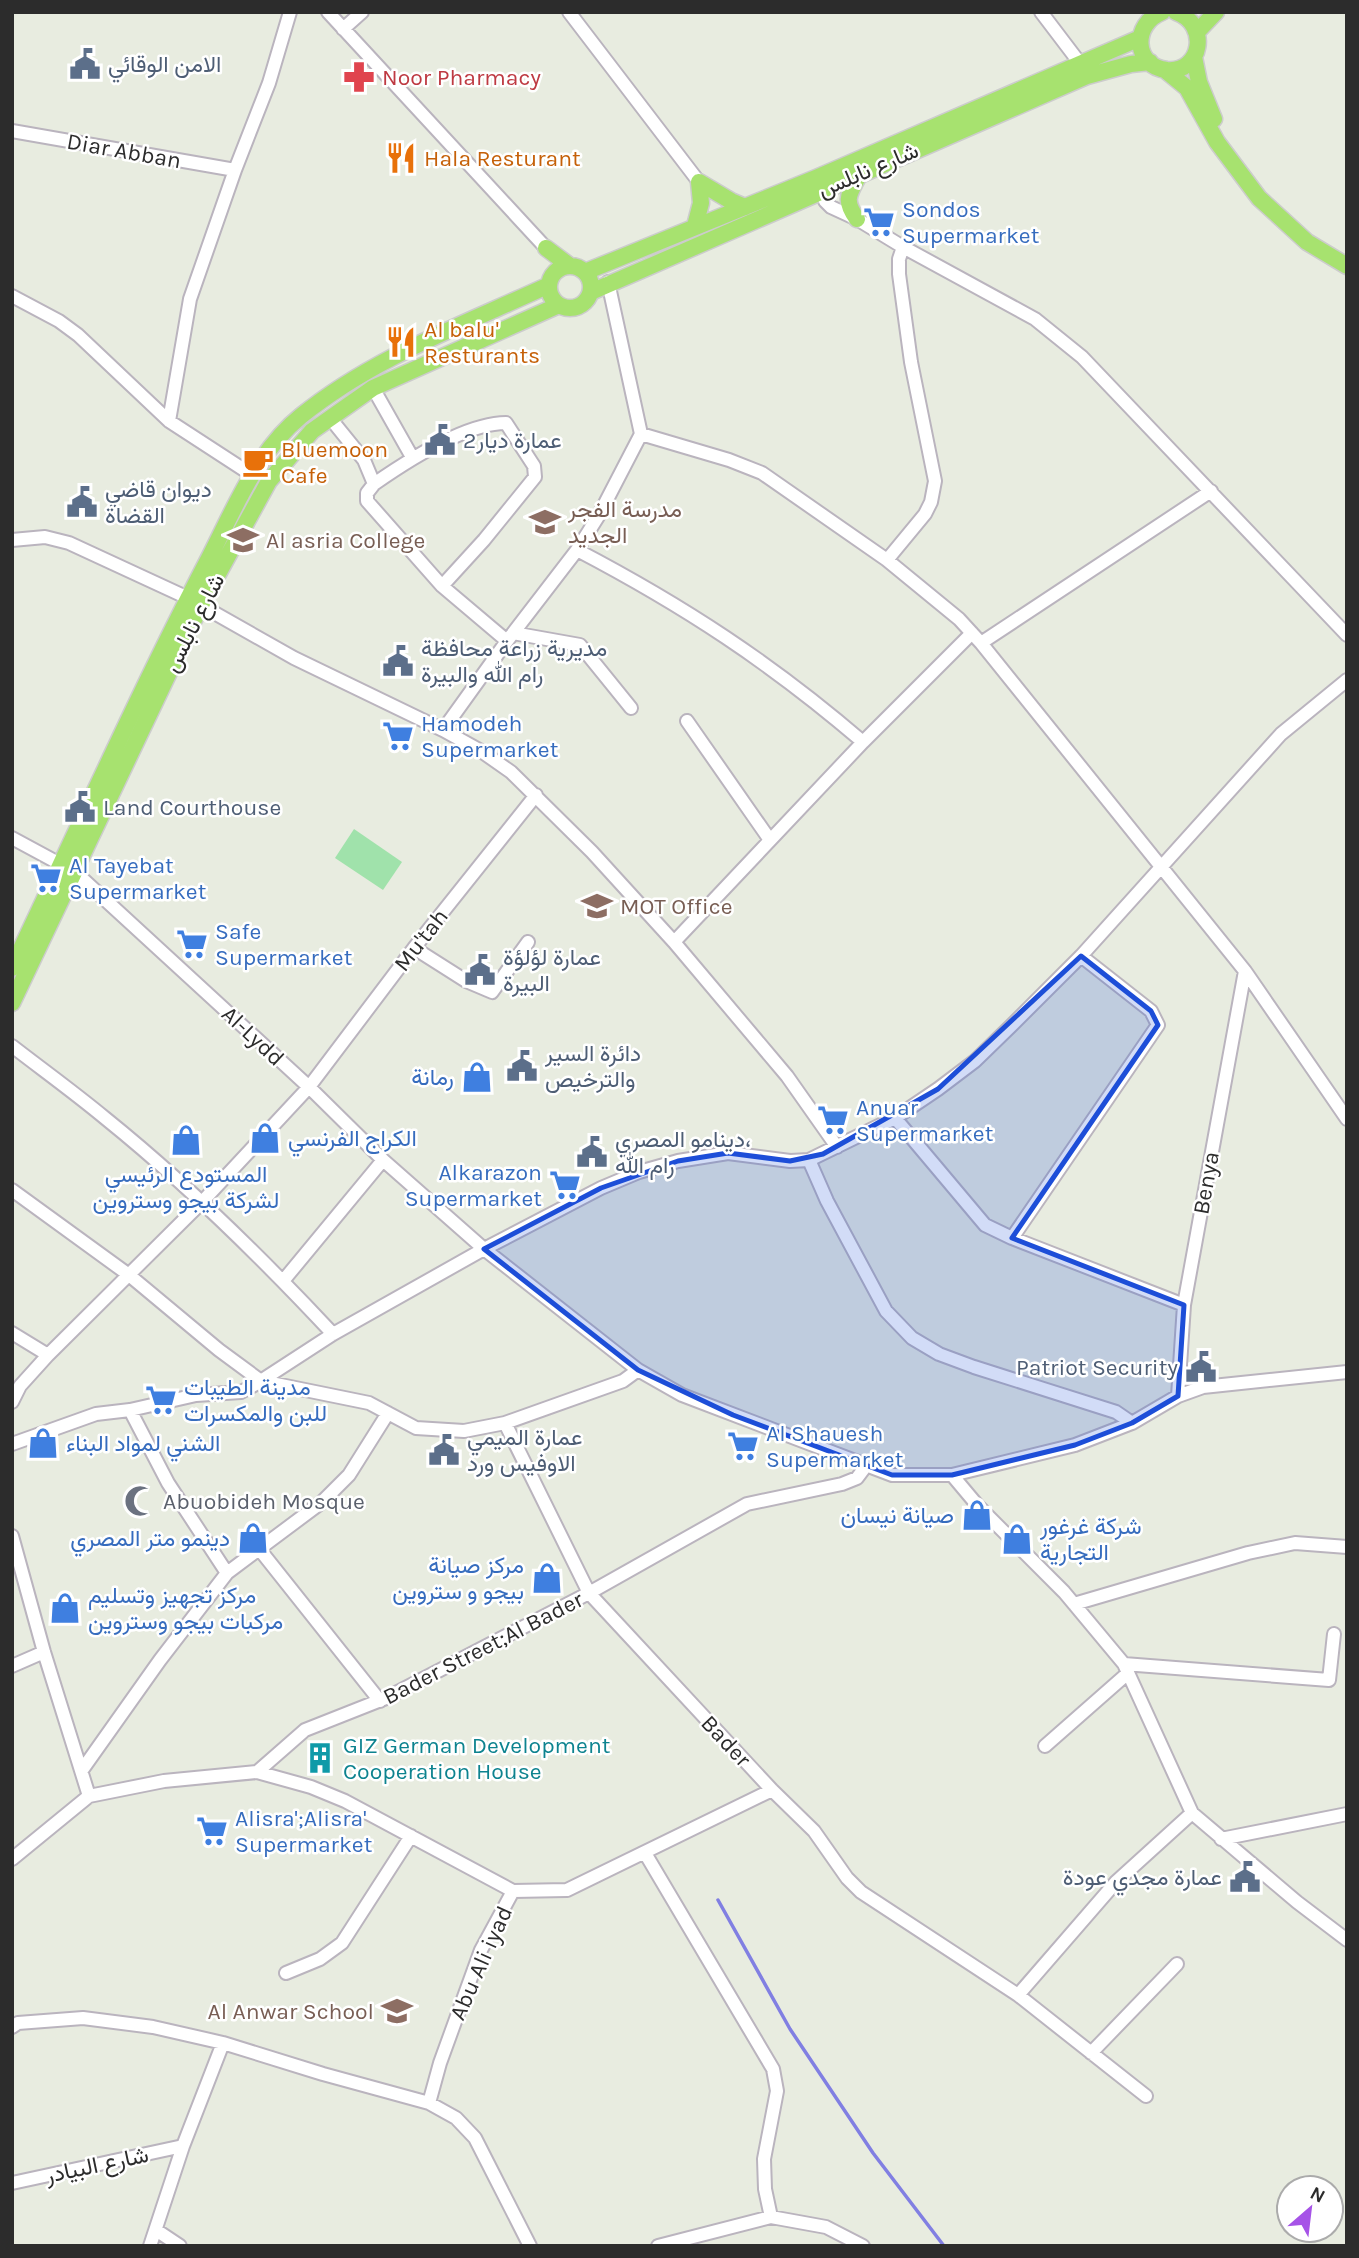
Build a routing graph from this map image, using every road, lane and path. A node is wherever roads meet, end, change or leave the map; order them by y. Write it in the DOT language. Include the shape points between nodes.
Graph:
graph roads {
  1 [pos="290,12"];
  2 [pos="328,12"];
  3 [pos="362,12"];
  4 [pos="569,12"];
  5 [pos="1041,12"];
  6 [pos="1162,12"];
  7 [pos="1177,12"];
  8 [pos="1216,12"];
  9 [pos="343,29"];
  10 [pos="1198,32"];
  11 [pos="1140,37"];
  12 [pos="1194,57"];
  13 [pos="1079,62"];
  14 [pos="1150,62"];
  15 [pos="1166,70"];
  16 [pos="12,131"];
  17 [pos="235,170"];
  18 [pos="859,175"];
  19 [pos="699,182"];
  20 [pos="818,184"];
  21 [pos="745,207"];
  22 [pos="858,219"];
  23 [pos="695,226"];
  24 [pos="902,247"];
  25 [pos="546,248"];
  26 [pos="1347,258"];
  27 [pos="1347,266"];
  28 [pos="577,269"];
  29 [pos="550,280"];
  30 [pos="608,282"];
  31 [pos="590,292"];
  32 [pos="12,296"];
  33 [pos="559,305"];
  34 [pos="373,388"];
  35 [pos="330,418"];
  36 [pos="169,421"];
  37 [pos="641,434"];
  38 [pos="412,457"];
  39 [pos="253,474"];
  40 [pos="374,484"];
  41 [pos="1211,491"];
  42 [pos="12,540"];
  43 [pos="577,550"];
  44 [pos="887,560"];
  45 [pos="442,586"];
  46 [pos="194,602"];
  47 [pos="1347,635"];
  48 [pos="510,637"];
  49 [pos="976,638"];
  50 [pos="1347,680"];
  51 [pos="631,708"];
  52 [pos="687,721"];
  53 [pos="443,730"];
  54 [pos="863,742"];
  55 [pos="536,795"];
  56 [pos="12,838"];
  57 [pos="770,839"];
  58 [pos="68,868"];
  59 [pos="1161,868"];
  60 [pos="528,942"];
  61 [pos="674,942"];
  62 [pos="414,947"];
  63 [pos="1081,956"];
  64 [pos="12,968"];
  65 [pos="1245,971"];
  66 [pos="12,1003"];
  67 [pos="12,1046"];
  68 [pos="309,1087"];
  69 [pos="895,1118"];
  70 [pos="1347,1119"];
  71 [pos="837,1147"];
  72 [pos="383,1160"];
  73 [pos="809,1160"];
  74 [pos="12,1190"];
  75 [pos="201,1202"];
  76 [pos="1012,1238"];
  77 [pos="484,1249"];
  78 [pos="129,1275"];
  79 [pos="283,1281"];
  80 [pos="1184,1305"];
  81 [pos="12,1333"];
  82 [pos="333,1334"];
  83 [pos="48,1355"];
  84 [pos="638,1370"];
  85 [pos="1347,1372"];
  86 [pos="261,1381"];
  87 [pos="1178,1396"];
  88 [pos="12,1402"];
  89 [pos="130,1410"];
  90 [pos="388,1413"];
  91 [pos="505,1423"];
  92 [pos="1132,1423"];
  93 [pos="12,1444"];
  94 [pos="866,1466"];
  95 [pos="952,1475"];
  96 [pos="12,1536"];
  97 [pos="1347,1547"];
  98 [pos="260,1550"];
  99 [pos="227,1573"];
  100 [pos="589,1593"];
  101 [pos="1074,1604"];
  102 [pos="1334,1634"];
  103 [pos="44,1652"];
  104 [pos="12,1666"];
  105 [pos="1126,1669"];
  106 [pos="380,1701"];
  107 [pos="1045,1746"];
  108 [pos="82,1770"];
  109 [pos="257,1772"];
  110 [pos="772,1790"];
  111 [pos="89,1796"];
  112 [pos="1192,1813"];
  113 [pos="1347,1814"];
  114 [pos="411,1836"];
  115 [pos="1221,1839"];
  116 [pos="645,1853"];
  117 [pos="12,1859"];
  118 [pos="513,1891"];
  119 [pos="1347,1940"];
  120 [pos="1177,1964"];
  121 [pos="286,1973"];
  122 [pos="1018,1995"];
  123 [pos="14,2021"];
  124 [pos="223,2043"];
  125 [pos="1091,2053"];
  126 [pos="1146,2096"];
  127 [pos="429,2103"];
  128 [pos="183,2146"];
  129 [pos="12,2183"];
  130 [pos="771,2217"];
  131 [pos="156,2230"];
  132 [pos="663,2245"];
  133 [pos="150,2246"];
  134 [pos="180,2246"];
  135 [pos="530,2246"];
  136 [pos="863,2246"];
  1 -- 17 [label="street" via="269,83"];
  2 -- 9 [label="street"];
  3 -- 9 [label="street"];
  4 -- 19 [label="street"];
  5 -- 13 [label="street"];
  6 -- 11 [label="main road" via="1147,21"];
  7 -- 10 [label="main road"];
  8 -- 10 [label="main road"];
  9 -- 25 [label="street"];
  10 -- 12 [label="main road"];
  11 -- 13 [label="main road, شارع نابلس"];
  11 -- 14 [label="main road" via="1140,47"];
  12 -- 15 [label="main road" via="1182,67"];
  12 -- 26 [label="main road" via="1208,105 1246,170 1307,233"];
  13 -- 20 [label="main road, شارع نابلس"];
  14 -- 15 [label="main road"];
  14 -- 18 [label="main road, شارع نابلس" via="1087,76"];
  15 -- 27 [label="main road" via="1187,88 1217,142 1259,198 1307,242"];
  16 -- 17 [label="street, Diar Abban"];
  17 -- 36 [label="street" via="190,299"];
  18 -- 20 [label="main road, شارع نابلس"];
  18 -- 22 [label="main road" via="848,203"];
  19 -- 21 [label="main road"];
  19 -- 23 [label="main road" via="701,203"];
  20 -- 21 [label="main road, شارع نابلس"];
  20 -- 22 [label="street" via="831,207"];
  20 -- 30 [label="main road, شارع نابلس"];
  21 -- 23 [label="main road, شارع نابلس"];
  22 -- 24 [label="street"];
  23 -- 28 [label="main road, شارع نابلس"];
  24 -- 41 [label="street" via="984,289 1048,329 1082,357"];
  24 -- 44 [label="street" via="899,274 911,362 935,481 925,514"];
  25 -- 28 [label="main road"];
  25 -- 29 [label="main road"];
  28 -- 29 [label="main road" via="560,269"];
  28 -- 31 [label="main road" via="590,281"];
  29 -- 33 [label="main road" via="551,296"];
  29 -- 39 [label="main road, شارع نابلس" via="342,386 299,417"];
  30 -- 31 [label="main road, شارع نابلس"];
  30 -- 37 [label="street"];
  31 -- 33 [label="main road" via="578,307"];
  32 -- 36 [label="street" via="78,335"];
  33 -- 34 [label="main road, شارع نابلس"];
  34 -- 35 [label="main road, شارع نابلس"];
  34 -- 38 [label="street"];
  35 -- 40 [label="street" via="364,460"];
  35 -- 46 [label="main road, شارع نابلس" via="312,431 269,481"];
  36 -- 39 [label="street"];
  37 -- 43 [label="street"];
  37 -- 44 [label="street" via="762,473"];
  38 -- 40 [label="street"];
  38 -- 45 [label="street" via="472,429 506,423 534,467 535,477"];
  39 -- 46 [label="main road, شارع نابلس"];
  40 -- 45 [label="street" via="367,493 368,501"];
  41 -- 47 [label="street"];
  41 -- 49 [label="street"];
  42 -- 46 [label="street" via="45,537 69,543"];
  43 -- 48 [label="street"];
  43 -- 54 [label="street" via="713,627 805,693"];
  44 -- 49 [label="street"];
  45 -- 48 [label="street"];
  46 -- 53 [label="street" via="305,663"];
  46 -- 58 [label="main road, شارع نابلس"];
  48 -- 51 [label="street" via="580,645"];
  48 -- 53 [label="street"];
  49 -- 54 [label="street"];
  49 -- 59 [label="street"];
  50 -- 59 [label="street" via="1281,734"];
  52 -- 57 [label="street"];
  53 -- 55 [label="street" via="481,751"];
  54 -- 57 [label="street"];
  55 -- 61 [label="street"];
  55 -- 62 [label="street, Mu'tah"];
  56 -- 58 [label="street, Al-Lydd"];
  57 -- 61 [label="street"];
  58 -- 64 [label="main road, شارع نابلس"];
  58 -- 66 [label="main road, شارع نابلس"];
  58 -- 68 [label="street, Al-Lydd"];
  59 -- 63 [label="street"];
  59 -- 65 [label="street"];
  60 -- 62 [label="street" via="492,992"];
  61 -- 71 [label="street" via="788,1076"];
  62 -- 68 [label="street, Mu'tah"];
  63 -- 69 [label="street" via="975,1061"];
  63 -- 76 [label="street" via="1151,1012 1158,1025"];
  65 -- 70 [label="street"];
  65 -- 80 [label="street, Benya"];
  67 -- 75 [label="street" via="106,1118"];
  68 -- 72 [label="street, Al-Lydd"];
  68 -- 75 [label="street, Mu'tah"];
  69 -- 71 [label="street"];
  69 -- 76 [label="street" via="985,1225"];
  71 -- 73 [label="street"];
  72 -- 77 [label="street, Al-Lydd"];
  72 -- 79 [label="street"];
  73 -- 77 [label="street" via="727,1153 678,1161 601,1188"];
  73 -- 92 [label="street" via="886,1311 912,1338 939,1354 1115,1412"];
  74 -- 78 [label="street"];
  75 -- 78 [label="street, Mu'tah"];
  75 -- 79 [label="street"];
  76 -- 80 [label="street"];
  77 -- 82 [label="street"];
  77 -- 84 [label="street, Al-Lydd"];
  78 -- 83 [label="street, Mu'tah"];
  78 -- 86 [label="street"];
  79 -- 82 [label="street"];
  80 -- 87 [label="street, Benya"];
  81 -- 83 [label="street"];
  82 -- 86 [label="street"];
  83 -- 88 [label="street, Mu'tah"];
  84 -- 91 [label="street" via="623,1381"];
  84 -- 94 [label="street, Al-Lydd" via="682,1395"];
  85 -- 87 [label="street, Al-Lydd" via="1203,1387"];
  86 -- 89 [label="street" via="241,1392 195,1395"];
  86 -- 90 [label="street" via="369,1403"];
  87 -- 92 [label="street, Al-Lydd"];
  89 -- 93 [label="street" via="96,1414"];
  89 -- 99 [label="street" via="168,1483"];
  90 -- 91 [label="street" via="416,1428 464,1431"];
  90 -- 98 [label="street" via="349,1475"];
  91 -- 100 [label="street, Bader"];
  92 -- 95 [label="street, Al-Lydd" via="1075,1445"];
  94 -- 95 [label="street, Al-Lydd" via="892,1475"];
  94 -- 100 [label="street, Bader Street;Al Bader" via="857,1478 842,1484 747,1504"];
  95 -- 101 [label="street"];
  96 -- 103 [label="street"];
  97 -- 101 [label="street" via="1295,1543"];
  98 -- 99 [label="street"];
  98 -- 106 [label="street"];
  99 -- 108 [label="street"];
  100 -- 106 [label="street, Bader Street;Al Bader"];
  100 -- 110 [label="street, Bader"];
  101 -- 105 [label="street"];
  102 -- 105 [label="street" via="1329,1680"];
  103 -- 104 [label="street"];
  103 -- 108 [label="street"];
  105 -- 107 [label="street"];
  105 -- 112 [label="street"];
  106 -- 109 [label="street, Bader Street;Al Bader" via="305,1730"];
  108 -- 111 [label="street"];
  109 -- 111 [label="street" via="163,1781"];
  109 -- 114 [label="street" via="345,1801"];
  110 -- 116 [label="street, Abu Ali iyad"];
  110 -- 122 [label="street, Bader" via="814,1831 861,1892"];
  111 -- 117 [label="street"];
  112 -- 115 [label="street"];
  112 -- 122 [label="street" via="1116,1882"];
  113 -- 115 [label="street"];
  114 -- 118 [label="street"];
  114 -- 121 [label="street" via="342,1943 320,1959"];
  115 -- 119 [label="street"];
  116 -- 118 [label="street, Abu Ali iyad" via="567,1890"];
  116 -- 130 [label="street" via="773,2069 777,2091 764,2159"];
  118 -- 127 [label="street, Abu Ali iyad" via="481,1950"];
  120 -- 125 [label="street"];
  122 -- 125 [label="street, Bader"];
  123 -- 124 [label="street" via="83,2018"];
  124 -- 127 [label="street"];
  124 -- 128 [label="street"];
  125 -- 126 [label="street, Bader"];
  127 -- 135 [label="street" via="456,2118 475,2138"];
  128 -- 129 [label="street, شارع البيادر"];
  128 -- 131 [label="street"];
  130 -- 132 [label="street"];
  130 -- 136 [label="street" via="826,2227"];
  131 -- 133 [label="street"];
  131 -- 134 [label="street"];
}
